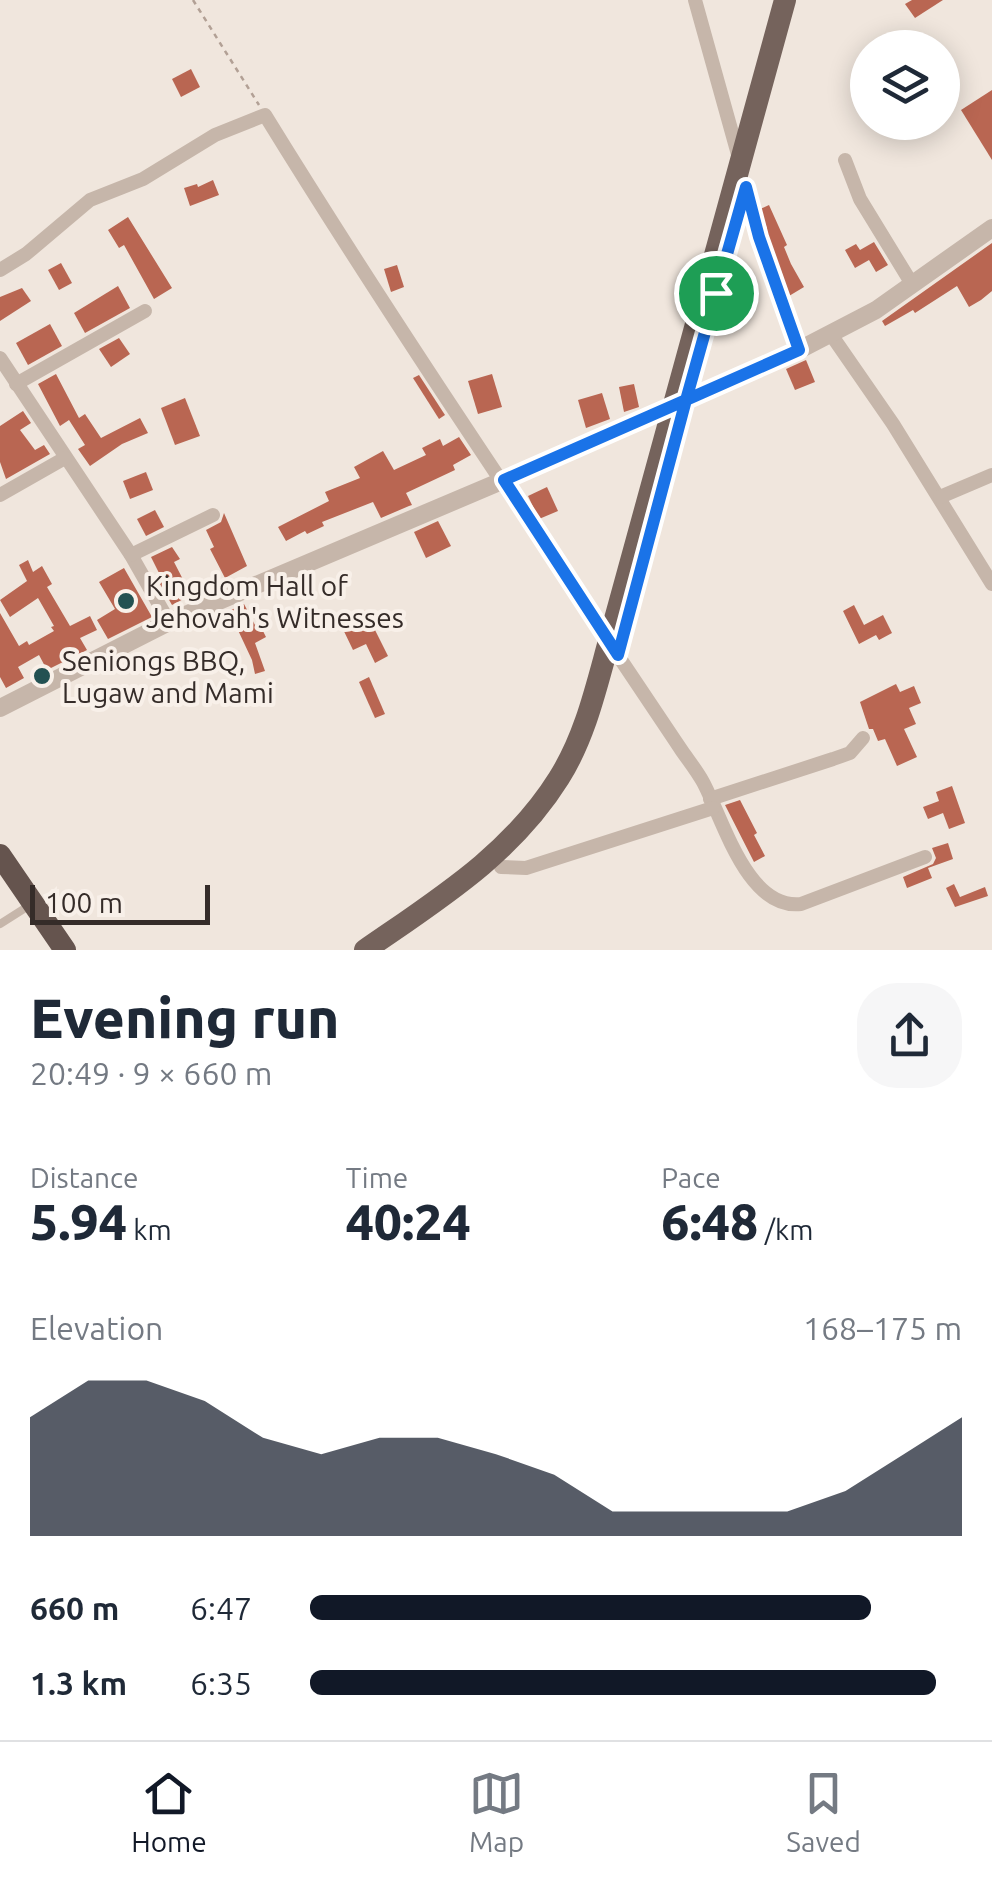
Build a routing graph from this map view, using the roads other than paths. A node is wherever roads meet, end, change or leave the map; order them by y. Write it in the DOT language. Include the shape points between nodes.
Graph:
graph roads {
  1 [pos="695,0"];
  2 [pos="785,0"];
  3 [pos="799,0"];
  4 [pos="845,160"];
  5 [pos="740,163"];
  6 [pos="992,228"];
  7 [pos="0,270"];
  8 [pos="912,284"];
  9 [pos="145,311"];
  10 [pos="830,334"];
  11 [pos="0,358"];
  12 [pos="16,384"];
  13 [pos="680,403"];
  14 [pos="65,458"];
  15 [pos="992,475"];
  16 [pos="504,480"];
  17 [pos="0,495"];
  18 [pos="940,497"];
  19 [pos="213,515"];
  20 [pos="131,556"];
  21 [pos="992,584"];
  22 [pos="169,622"];
  23 [pos="614,648"];
  24 [pos="0,708"];
  25 [pos="864,738"];
  26 [pos="712,804"];
  27 [pos="0,855"];
  28 [pos="924,858"];
  29 [pos="501,867"];
  30 [pos="32,903"];
  31 [pos="0,924"];
  32 [pos="65,950"];
  33 [pos="365,950"];
  34 [pos="390,950"];
  1 -- 5 [label="street"];
  2 -- 5 [label="main road"];
  3 -- 13 [label="main road"];
  4 -- 8 [label="street" via="860,199"];
  5 -- 13 [label="main road"];
  6 -- 8 [label="street"];
  7 -- 16 [label="street" via="90,200 265,116 387,312"];
  8 -- 10 [label="street"];
  9 -- 12 [label="street"];
  10 -- 13 [label="street"];
  10 -- 18 [label="street"];
  11 -- 12 [label="street"];
  12 -- 14 [label="street"];
  13 -- 16 [label="street"];
  13 -- 23 [label="main road"];
  14 -- 17 [label="street"];
  14 -- 20 [label="street"];
  15 -- 18 [label="street"];
  16 -- 22 [label="street"];
  16 -- 23 [label="street"];
  18 -- 21 [label="street"];
  19 -- 20 [label="street"];
  20 -- 22 [label="street"];
  22 -- 24 [label="street"];
  23 -- 26 [label="street"];
  23 -- 29 [label="main road" via="589,744 547,816"];
  23 -- 33 [label="main road" via="576,745 534,814 478,872"];
  25 -- 26 [label="street" via="850,753"];
  26 -- 28 [label="street" via="747,870 785,904 801,904"];
  26 -- 29 [label="street" via="526,868"];
  27 -- 30 [label="highway"];
  29 -- 34 [label="main road"];
  30 -- 31 [label="lane"];
  30 -- 32 [label="highway"];
}
